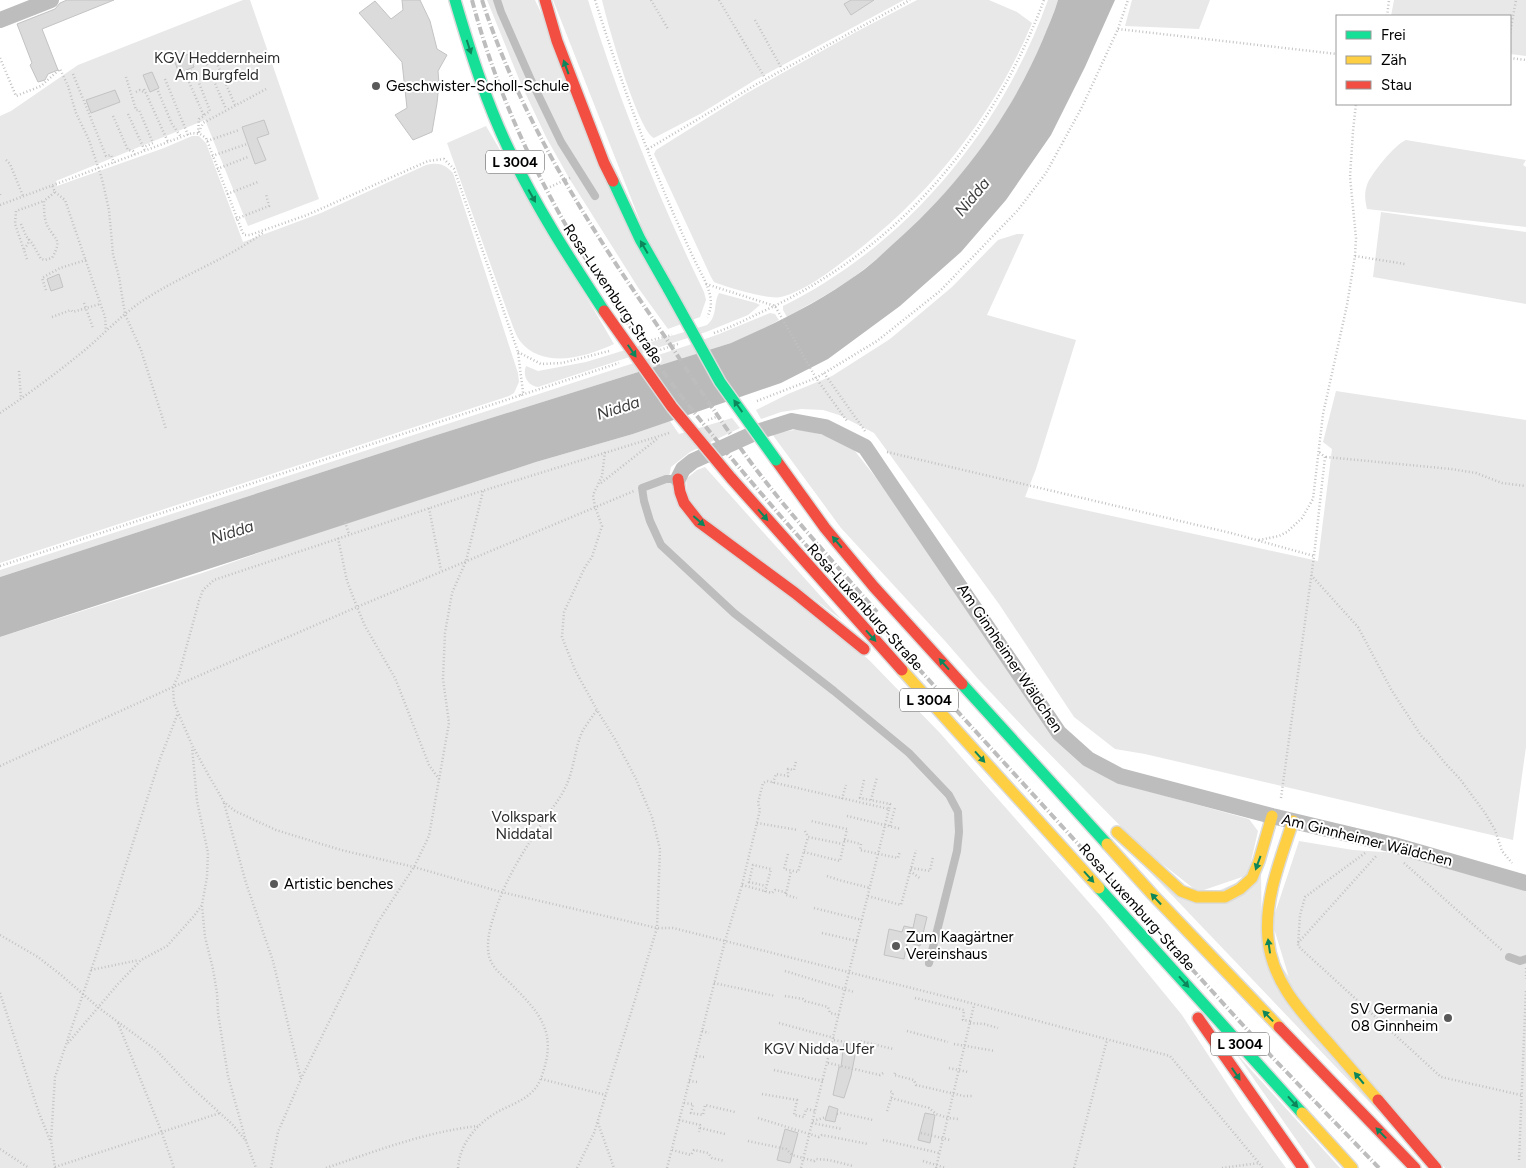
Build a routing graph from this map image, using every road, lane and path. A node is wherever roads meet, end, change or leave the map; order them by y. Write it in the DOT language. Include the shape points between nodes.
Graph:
graph roads {
  1 [pos="51,0"];
  2 [pos="455,0"];
  3 [pos="497,0"];
  4 [pos="545,0"];
  5 [pos="595,0"];
  6 [pos="650,0"];
  7 [pos="718,0"];
  8 [pos="910,0"];
  9 [pos="1044,0"];
  10 [pos="1128,0"];
  11 [pos="1389,0"];
  12 [pos="1516,0"];
  13 [pos="1387,15"];
  14 [pos="0,20"];
  15 [pos="755,20"];
  16 [pos="1511,28"];
  17 [pos="668,29"];
  18 [pos="1118,29"];
  19 [pos="1336,54"];
  20 [pos="0,58"];
  21 [pos="204,58"];
  22 [pos="1511,58"];
  23 [pos="215,59"];
  24 [pos="1526,60"];
  25 [pos="783,70"];
  26 [pos="73,74"];
  27 [pos="126,77"];
  28 [pos="165,79"];
  29 [pos="765,79"];
  30 [pos="268,88"];
  31 [pos="144,89"];
  32 [pos="158,91"];
  33 [pos="136,92"];
  34 [pos="146,93"];
  35 [pos="235,105"];
  36 [pos="1356,105"];
  37 [pos="226,110"];
  38 [pos="128,114"];
  39 [pos="204,115"];
  40 [pos="113,116"];
  41 [pos="239,130"];
  42 [pos="198,133"];
  43 [pos="188,135"];
  44 [pos="181,137"];
  45 [pos="207,141"];
  46 [pos="168,142"];
  47 [pos="247,144"];
  48 [pos="144,147"];
  49 [pos="648,150"];
  50 [pos="145,151"];
  51 [pos="135,155"];
  52 [pos="212,156"];
  53 [pos="248,157"];
  54 [pos="6,160"];
  55 [pos="114,163"];
  56 [pos="99,169"];
  57 [pos="218,169"];
  58 [pos="580,173"];
  59 [pos="258,182"];
  60 [pos="52,185"];
  61 [pos="546,189"];
  62 [pos="55,192"];
  63 [pos="227,194"];
  64 [pos="266,194"];
  65 [pos="23,196"];
  66 [pos="595,196"];
  67 [pos="44,201"];
  68 [pos="0,205"];
  69 [pos="236,219"];
  70 [pos="21,224"];
  71 [pos="267,230"];
  72 [pos="29,240"];
  73 [pos="23,249"];
  74 [pos="1355,256"];
  75 [pos="28,259"];
  76 [pos="86,260"];
  77 [pos="1405,264"];
  78 [pos="46,290"];
  79 [pos="84,303"];
  80 [pos="100,304"];
  81 [pos="775,306"];
  82 [pos="86,308"];
  83 [pos="125,314"];
  84 [pos="52,317"];
  85 [pos="92,328"];
  86 [pos="106,331"];
  87 [pos="19,371"];
  88 [pos="824,373"];
  89 [pos="816,378"];
  90 [pos="21,399"];
  91 [pos="0,413"];
  92 [pos="848,422"];
  93 [pos="166,429"];
  94 [pos="673,432"];
  95 [pos="869,436"];
  96 [pos="658,438"];
  97 [pos="879,450"];
  98 [pos="1318,451"];
  99 [pos="605,452"];
  100 [pos="1325,456"];
  101 [pos="678,479"];
  102 [pos="600,484"];
  103 [pos="1526,486"];
  104 [pos="642,488"];
  105 [pos="483,491"];
  106 [pos="595,507"];
  107 [pos="429,508"];
  108 [pos="345,522"];
  109 [pos="349,534"];
  110 [pos="338,538"];
  111 [pos="1258,540"];
  112 [pos="1314,556"];
  113 [pos="466,561"];
  114 [pos="0,566"];
  115 [pos="441,570"];
  116 [pos="1311,575"];
  117 [pos="357,607"];
  118 [pos="870,654"];
  119 [pos="884,667"];
  120 [pos="173,687"];
  121 [pos="596,710"];
  122 [pos="178,713"];
  123 [pos="951,724"];
  124 [pos="192,745"];
  125 [pos="1024,751"];
  126 [pos="796,762"];
  127 [pos="0,766"];
  128 [pos="876,776"];
  129 [pos="439,779"];
  130 [pos="864,780"];
  131 [pos="773,782"];
  132 [pos="846,785"];
  133 [pos="842,798"];
  134 [pos="870,800"];
  135 [pos="224,802"];
  136 [pos="895,808"];
  137 [pos="1089,808"];
  138 [pos="889,809"];
  139 [pos="1276,809"];
  140 [pos="1293,820"];
  141 [pos="811,821"];
  142 [pos="756,823"];
  143 [pos="849,823"];
  144 [pos="886,825"];
  145 [pos="890,826"];
  146 [pos="1110,826"];
  147 [pos="900,828"];
  148 [pos="798,830"];
  149 [pos="805,831"];
  150 [pos="808,837"];
  151 [pos="844,840"];
  152 [pos="843,844"];
  153 [pos="916,850"];
  154 [pos="1381,850"];
  155 [pos="900,851"];
  156 [pos="804,852"];
  157 [pos="1365,853"];
  158 [pos="788,854"];
  159 [pos="879,854"];
  160 [pos="933,857"];
  161 [pos="1402,861"];
  162 [pos="1504,861"];
  163 [pos="414,867"];
  164 [pos="910,869"];
  165 [pos="791,871"];
  166 [pos="827,876"];
  167 [pos="921,879"];
  168 [pos="1526,883"];
  169 [pos="742,885"];
  170 [pos="766,886"];
  171 [pos="870,888"];
  172 [pos="501,892"];
  173 [pos="765,892"];
  174 [pos="786,895"];
  175 [pos="868,896"];
  176 [pos="797,898"];
  177 [pos="202,905"];
  178 [pos="814,908"];
  179 [pos="862,920"];
  180 [pos="1127,920"];
  181 [pos="657,928"];
  182 [pos="822,933"];
  183 [pos="0,935"];
  184 [pos="725,941"];
  185 [pos="858,941"];
  186 [pos="1298,943"];
  187 [pos="1509,957"];
  188 [pos="1526,959"];
  189 [pos="141,960"];
  190 [pos="929,963"];
  191 [pos="91,970"];
  192 [pos="786,971"];
  193 [pos="849,972"];
  194 [pos="714,983"];
  195 [pos="1526,989"];
  196 [pos="846,990"];
  197 [pos="854,992"];
  198 [pos="0,993"];
  199 [pos="82,994"];
  200 [pos="775,996"];
  201 [pos="784,996"];
  202 [pos="915,998"];
  203 [pos="974,1005"];
  204 [pos="99,1008"];
  205 [pos="840,1015"];
  206 [pos="117,1022"];
  207 [pos="970,1022"];
  208 [pos="779,1023"];
  209 [pos="998,1028"];
  210 [pos="907,1030"];
  211 [pos="702,1031"];
  212 [pos="709,1033"];
  213 [pos="834,1039"];
  214 [pos="1107,1040"];
  215 [pos="948,1042"];
  216 [pos="67,1044"];
  217 [pos="954,1044"];
  218 [pos="965,1046"];
  219 [pos="893,1049"];
  220 [pos="995,1051"];
  221 [pos="696,1056"];
  222 [pos="704,1058"];
  223 [pos="828,1062"];
  224 [pos="949,1068"];
  225 [pos="774,1070"];
  226 [pos="959,1070"];
  227 [pos="885,1072"];
  228 [pos="895,1072"];
  229 [pos="968,1072"];
  230 [pos="301,1079"];
  231 [pos="541,1079"];
  232 [pos="689,1081"];
  233 [pos="823,1081"];
  234 [pos="698,1082"];
  235 [pos="889,1090"];
  236 [pos="762,1094"];
  237 [pos="953,1094"];
  238 [pos="1521,1095"];
  239 [pos="606,1096"];
  240 [pos="973,1096"];
  241 [pos="891,1098"];
  242 [pos="684,1103"];
  243 [pos="816,1110"];
  244 [pos="887,1111"];
  245 [pos="735,1112"];
  246 [pos="220,1113"];
  247 [pos="837,1114"];
  248 [pos="758,1118"];
  249 [pos="826,1118"];
  250 [pos="948,1118"];
  251 [pos="959,1119"];
  252 [pos="680,1120"];
  253 [pos="873,1120"];
  254 [pos="598,1122"];
  255 [pos="813,1122"];
  256 [pos="478,1126"];
  257 [pos="700,1128"];
  258 [pos="842,1129"];
  259 [pos="699,1132"];
  260 [pos="162,1133"];
  261 [pos="921,1133"];
  262 [pos="725,1134"];
  263 [pos="810,1134"];
  264 [pos="943,1138"];
  265 [pos="884,1140"];
  266 [pos="950,1140"];
  267 [pos="51,1141"];
  268 [pos="246,1141"];
  269 [pos="748,1141"];
  270 [pos="868,1144"];
  271 [pos="0,1149"];
  272 [pos="672,1150"];
  273 [pos="939,1153"];
  274 [pos="804,1158"];
  275 [pos="1519,1160"];
  276 [pos="725,1161"];
  277 [pos="923,1161"];
  278 [pos="1259,1162"];
  279 [pos="854,1166"];
  280 [pos="936,1167"];
  281 [pos="29,1168"];
  282 [pos="55,1168"];
  283 [pos="174,1168"];
  284 [pos="256,1168"];
  285 [pos="271,1168"];
  286 [pos="326,1168"];
  287 [pos="458,1168"];
  288 [pos="577,1168"];
  289 [pos="614,1168"];
  290 [pos="667,1168"];
  291 [pos="801,1168"];
  292 [pos="946,1168"];
  293 [pos="1074,1168"];
  294 [pos="1222,1168"];
  295 [pos="1263,1168"];
  296 [pos="1303,1168"];
  297 [pos="1352,1168"];
  298 [pos="1415,1168"];
  299 [pos="1436,1168"];
  1 -- 14 [label="street"];
  2 -- 123 [label="highway, Rosa-Luxemburg-Straße / L 3004, one-way, bridge" via="480,82 502,136 564,252 604,311 672,407 731,478"];
  3 -- 58 [label="lane" via="530,80"];
  125 -- 4 [label="highway, Rosa-Luxemburg-Straße / L 3004, one-way, bridge" via="874,587 825,528 720,382 640,239 604,163 556,41"];
  5 -- 49 [label="path"];
  6 -- 17 [label="path"];
  7 -- 29 [label="path"];
  8 -- 25 [label="path"];
  9 -- 81 [label="path" via="1019,61 957,160 882,237 820,282"];
  10 -- 18 [label="path"];
  11 -- 13 [label="path"];
  12 -- 16 [label="path"];
  15 -- 25 [label="path"];
  18 -- 19 [label="path"];
  18 -- 88 [label="path" via="1082,107 1046,173 1018,210 940,290 877,341"];
  20 -- 56 [label="path" via="16,96 41,86 60,69"];
  21 -- 37 [label="path"];
  22 -- 24 [label="path"];
  23 -- 35 [label="path"];
  25 -- 29 [label="path"];
  26 -- 55 [label="path" via="106,156 110,155"];
  27 -- 48 [label="path" via="136,110 139,110 153,143"];
  28 -- 43 [label="path"];
  29 -- 49 [label="path"];
  30 -- 35 [label="path"];
  31 -- 34 [label="path"];
  32 -- 44 [label="path"];
  33 -- 34 [label="path"];
  34 -- 46 [label="path"];
  35 -- 37 [label="path"];
  36 -- 74 [label="path" via="1350,177"];
  37 -- 42 [label="path" via="203,123"];
  38 -- 48 [label="path"];
  39 -- 39 [label="path" via="210,111 194,70 185,74"];
  39 -- 42 [label="path" via="199,119"];
  40 -- 51 [label="path" via="128,150"];
  41 -- 45 [label="path"];
  42 -- 43 [label="path"];
  42 -- 45 [label="path"];
  43 -- 44 [label="path"];
  44 -- 46 [label="path"];
  45 -- 52 [label="path"];
  46 -- 50 [label="path"];
  47 -- 52 [label="path"];
  48 -- 50 [label="path"];
  49 -- 81 [label="path" via="706,284"];
  50 -- 51 [label="path"];
  51 -- 55 [label="path"];
  52 -- 57 [label="path"];
  53 -- 57 [label="path"];
  54 -- 65 [label="path"];
  55 -- 56 [label="path"];
  56 -- 60 [label="path"];
  56 -- 83 [label="path" via="109,210 113,254"];
  57 -- 63 [label="path"];
  58 -- 61 [label="path"];
  58 -- 66 [label="lane"];
  59 -- 63 [label="path"];
  60 -- 62 [label="path"];
  60 -- 65 [label="path"];
  62 -- 67 [label="path"];
  62 -- 76 [label="path" via="65,200"];
  63 -- 69 [label="path"];
  64 -- 69 [label="path" via="269,206"];
  65 -- 68 [label="path"];
  67 -- 72 [label="path" via="46,224 57,245 52,258 41,259"];
  67 -- 73 [label="path" via="16,211 15,224"];
  69 -- 71 [label="path" via="244,235"];
  70 -- 72 [label="path"];
  71 -- 83 [label="path"];
  71 -- 114 [label="path" via="428,161 444,159 454,169 518,352 523,392 519,397"];
  72 -- 73 [label="path"];
  73 -- 75 [label="path"];
  74 -- 77 [label="path"];
  74 -- 98 [label="path"];
  76 -- 78 [label="path" via="42,278"];
  76 -- 80 [label="path"];
  79 -- 82 [label="path"];
  80 -- 82 [label="path"];
  80 -- 86 [label="path"];
  81 -- 89 [label="path"];
  82 -- 84 [label="path"];
  82 -- 85 [label="path"];
  83 -- 86 [label="path"];
  83 -- 93 [label="path" via="141,350"];
  86 -- 90 [label="path"];
  87 -- 90 [label="path"];
  88 -- 89 [label="path"];
  88 -- 95 [label="path"];
  89 -- 92 [label="path"];
  90 -- 91 [label="path"];
  94 -- 96 [label="path"];
  96 -- 99 [label="path"];
  96 -- 102 [label="path"];
  97 -- 111 [label="path"];
  98 -- 100 [label="path"];
  98 -- 111 [label="path" via="1313,499 1302,518 1279,536"];
  99 -- 102 [label="path"];
  99 -- 105 [label="path"];
  100 -- 103 [label="path" via="1451,469"];
  100 -- 112 [label="path"];
  101 -- 104 [label="lane"];
  101 -- 118 [label="highway, one-way" via="682,502 699,522"];
  101 -- 139 [label="street, Am Ginnheimer Wäldchen" via="683,469 693,461 757,432 792,421 825,427 865,447 1059,733 1088,758 1120,776"];
  102 -- 106 [label="path" via="593,496"];
  104 -- 106 [label="path"];
  104 -- 190 [label="lane" via="650,521 661,545 734,613 909,753 949,794 958,812 957,851"];
  105 -- 107 [label="path"];
  105 -- 113 [label="path"];
  106 -- 113 [label="path"];
  106 -- 121 [label="path" via="602,526 592,557 564,612 562,637"];
  107 -- 109 [label="path"];
  107 -- 115 [label="path"];
  108 -- 109 [label="path"];
  109 -- 110 [label="path"];
  110 -- 117 [label="path"];
  110 -- 120 [label="path" via="214,580 203,590"];
  111 -- 112 [label="path"];
  112 -- 116 [label="path"];
  113 -- 115 [label="path"];
  113 -- 129 [label="path" via="452,593 445,633 443,679 449,723"];
  115 -- 117 [label="path"];
  116 -- 139 [label="path"];
  116 -- 162 [label="path" via="1358,627 1392,691 1422,737 1460,779 1495,830 1502,851 1516,868"];
  117 -- 120 [label="path"];
  117 -- 129 [label="path" via="395,678 429,765"];
  119 -- 123 [label="highway"];
  120 -- 122 [label="path"];
  120 -- 127 [label="path"];
  121 -- 172 [label="path" via="582,733 564,790"];
  121 -- 181 [label="path" via="632,771 652,817 660,849"];
  122 -- 124 [label="path"];
  122 -- 191 [label="path"];
  123 -- 180 [label="highway, Rosa-Luxemburg-Straße / L 3004, one-way"];
  124 -- 135 [label="path"];
  124 -- 177 [label="path" via="197,801 208,853"];
  125 -- 137 [label="highway"];
  298 -- 125 [label="highway, Rosa-Luxemburg-Straße / L 3004, one-way" via="1153,895"];
  126 -- 131 [label="path" via="794,770 788,769 788,776 776,774"];
  128 -- 134 [label="path"];
  129 -- 163 [label="path" via="429,836"];
  130 -- 134 [label="path" via="860,798"];
  131 -- 133 [label="path"];
  131 -- 142 [label="path" via="763,783"];
  132 -- 133 [label="path"];
  133 -- 138 [label="path"];
  134 -- 138 [label="path" via="890,804"];
  135 -- 163 [label="path" via="235,811 276,830"];
  135 -- 230 [label="path" via="246,883 273,961"];
  136 -- 145 [label="path"];
  138 -- 144 [label="path"];
  139 -- 140 [label="street, Am Ginnheimer Wäldchen"];
  139 -- 146 [label="highway, one-way" via="1252,878 1225,897 1197,897 1181,891"];
  140 -- 168 [label="street, Am Ginnheimer Wäldchen"];
  299 -- 140 [label="highway, one-way" via="1290,997 1278,978 1268,940 1268,922 1276,878"];
  141 -- 151 [label="path" via="847,830"];
  142 -- 148 [label="path"];
  142 -- 169 [label="path"];
  143 -- 144 [label="path" via="849,816"];
  144 -- 145 [label="path"];
  144 -- 159 [label="path"];
  145 -- 147 [label="path"];
  149 -- 150 [label="path"];
  150 -- 152 [label="path"];
  150 -- 156 [label="path"];
  151 -- 152 [label="path"];
  151 -- 159 [label="path" via="860,844 860,850"];
  152 -- 156 [label="path" via="840,861"];
  153 -- 164 [label="path"];
  154 -- 186 [label="path"];
  155 -- 159 [label="path" via="898,858"];
  156 -- 165 [label="path" via="798,872"];
  157 -- 186 [label="path" via="1305,897"];
  158 -- 165 [label="path" via="784,869"];
  159 -- 171 [label="path"];
  160 -- 164 [label="path" via="930,871"];
  161 -- 187 [label="path"];
  163 -- 172 [label="path"];
  163 -- 230 [label="path" via="378,922"];
  164 -- 167 [label="path"];
  164 -- 175 [label="path" via="901,905"];
  165 -- 174 [label="path"];
  166 -- 171 [label="path"];
  169 -- 173 [label="path"];
  169 -- 184 [label="path"];
  170 -- 170 [label="path" via="771,869 753,865 749,882"];
  170 -- 173 [label="path"];
  171 -- 175 [label="path"];
  172 -- 181 [label="path"];
  172 -- 231 [label="path" via="491,925 489,958 543,1020 548,1048"];
  173 -- 174 [label="path" via="775,890"];
  174 -- 176 [label="path"];
  175 -- 179 [label="path"];
  177 -- 189 [label="path" via="167,946"];
  177 -- 268 [label="path" via="228,1076"];
  178 -- 179 [label="path"];
  179 -- 185 [label="path"];
  180 -- 296 [label="highway, one-way"];
  180 -- 297 [label="highway, Rosa-Luxemburg-Straße / L 3004, one-way"];
  181 -- 184 [label="path" via="673,928"];
  181 -- 239 [label="path"];
  182 -- 185 [label="path"];
  183 -- 199 [label="path" via="38,956"];
  184 -- 193 [label="path"];
  184 -- 194 [label="path"];
  185 -- 193 [label="path"];
  186 -- 238 [label="path" via="1441,1077"];
  187 -- 188 [label="lane" via="1520,961"];
  189 -- 191 [label="path"];
  189 -- 204 [label="path"];
  191 -- 199 [label="path"];
  192 -- 196 [label="path"];
  193 -- 196 [label="path"];
  193 -- 203 [label="path"];
  194 -- 200 [label="path"];
  194 -- 211 [label="path"];
  195 -- 238 [label="path"];
  196 -- 197 [label="path"];
  196 -- 205 [label="path"];
  198 -- 267 [label="path"];
  199 -- 204 [label="path"];
  199 -- 216 [label="path"];
  201 -- 205 [label="path" via="828,1007 830,1013"];
  202 -- 207 [label="path" via="964,1010 963,1020"];
  203 -- 207 [label="path"];
  203 -- 214 [label="path"];
  204 -- 206 [label="path"];
  204 -- 216 [label="path"];
  205 -- 213 [label="path"];
  206 -- 246 [label="path" via="156,1050"];
  206 -- 260 [label="path"];
  207 -- 209 [label="path"];
  207 -- 218 [label="path"];
  208 -- 213 [label="path"];
  210 -- 215 [label="path"];
  211 -- 212 [label="path"];
  211 -- 221 [label="path"];
  213 -- 219 [label="path"];
  213 -- 223 [label="path"];
  214 -- 278 [label="path" via="1170,1056"];
  214 -- 293 [label="path"];
  216 -- 267 [label="path" via="55,1077"];
  217 -- 218 [label="path"];
  218 -- 220 [label="path"];
  218 -- 226 [label="path"];
  221 -- 222 [label="path"];
  221 -- 232 [label="path"];
  223 -- 227 [label="path" via="880,1075"];
  223 -- 233 [label="path"];
  224 -- 226 [label="path"];
  225 -- 233 [label="path"];
  226 -- 229 [label="path"];
  226 -- 237 [label="path"];
  228 -- 237 [label="path" via="894,1075 914,1080 916,1085"];
  230 -- 285 [label="path" via="278,1132"];
  231 -- 239 [label="path"];
  231 -- 256 [label="path" via="532,1094"];
  232 -- 234 [label="path"];
  232 -- 242 [label="path"];
  233 -- 243 [label="path"];
  235 -- 241 [label="path" via="893,1092"];
  236 -- 243 [label="path" via="797,1100 794,1115 804,1117 806,1109"];
  237 -- 240 [label="path"];
  237 -- 250 [label="path"];
  238 -- 275 [label="path"];
  239 -- 254 [label="path"];
  241 -- 244 [label="path"];
  241 -- 250 [label="path" via="929,1108"];
  242 -- 245 [label="path" via="693,1104 692,1113 703,1115 705,1105"];
  242 -- 252 [label="path"];
  243 -- 255 [label="path"];
  246 -- 260 [label="path"];
  246 -- 268 [label="path"];
  247 -- 253 [label="path"];
  248 -- 263 [label="path"];
  249 -- 255 [label="path"];
  250 -- 251 [label="path"];
  250 -- 264 [label="path"];
  252 -- 257 [label="path" via="700,1125"];
  252 -- 272 [label="path"];
  254 -- 288 [label="path"];
  254 -- 289 [label="path"];
  255 -- 258 [label="path"];
  255 -- 263 [label="path"];
  256 -- 286 [label="path" via="405,1140"];
  256 -- 287 [label="path" via="464,1142"];
  257 -- 259 [label="path"];
  257 -- 262 [label="path"];
  260 -- 282 [label="path"];
  260 -- 283 [label="path"];
  261 -- 264 [label="path"];
  263 -- 270 [label="path"];
  263 -- 274 [label="path"];
  264 -- 266 [label="path"];
  264 -- 273 [label="path"];
  265 -- 273 [label="path"];
  267 -- 282 [label="path"];
  268 -- 284 [label="path"];
  269 -- 274 [label="path" via="786,1149 792,1155"];
  271 -- 281 [label="path"];
  272 -- 276 [label="path" via="691,1155 694,1150"];
  272 -- 290 [label="path"];
  273 -- 280 [label="path"];
  274 -- 279 [label="path"];
  274 -- 291 [label="path"];
  277 -- 280 [label="path"];
  278 -- 294 [label="path"];
  278 -- 295 [label="path"];
  280 -- 292 [label="path"];
}
